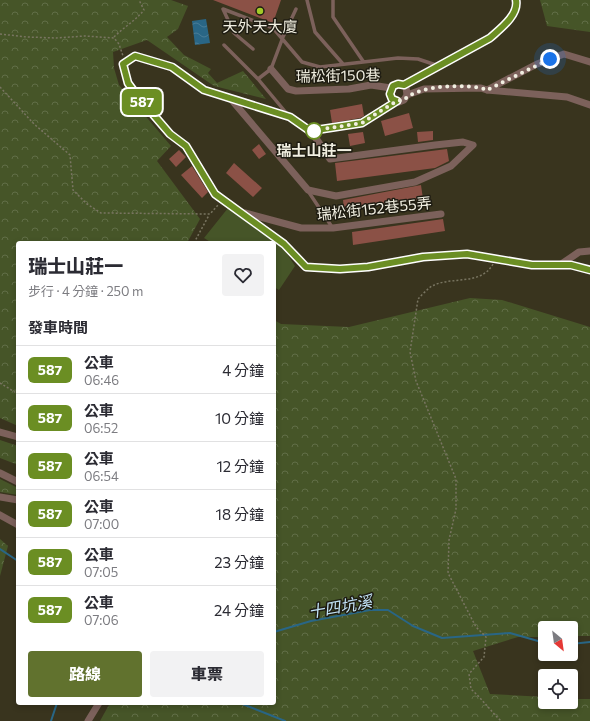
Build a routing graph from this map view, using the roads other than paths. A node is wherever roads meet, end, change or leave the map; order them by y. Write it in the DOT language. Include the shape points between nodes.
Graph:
graph roads {
  1 [pos="306,0"];
  2 [pos="333,0"];
  3 [pos="516,0"];
  4 [pos="296,9"];
  5 [pos="282,37"];
  6 [pos="224,45"];
  7 [pos="253,49"];
  8 [pos="363,61"];
  9 [pos="590,62"];
  10 [pos="343,64"];
  11 [pos="440,66"];
  12 [pos="271,69"];
  13 [pos="258,79"];
  14 [pos="404,85"];
  15 [pos="391,88"];
  16 [pos="487,90"];
  17 [pos="407,95"];
  18 [pos="230,98"];
  19 [pos="397,101"];
  20 [pos="590,105"];
  21 [pos="290,117"];
  22 [pos="310,131"];
  23 [pos="308,190"];
  24 [pos="239,212"];
  25 [pos="441,214"];
  26 [pos="333,228"];
  27 [pos="590,251"];
  28 [pos="560,265"];
  29 [pos="590,270"];
  30 [pos="0,432"];
  31 [pos="16,436"];
  32 [pos="0,473"];
  33 [pos="16,481"];
  34 [pos="0,497"];
  35 [pos="16,500"];
  36 [pos="0,515"];
  37 [pos="16,524"];
  38 [pos="98,705"];
  39 [pos="88,721"];
  1 -- 10 [label="lane" via="315,32"];
  2 -- 8 [label="lane" via="333,17"];
  3 -- 11 [label="street" via="513,14 494,34"];
  4 -- 5 [label="lane"];
  5 -- 7 [label="lane" via="273,28 223,9 234,33"];
  5 -- 10 [label="lane" via="302,62 320,67"];
  5 -- 12 [label="lane"];
  6 -- 13 [label="lane"];
  8 -- 10 [label="lane"];
  8 -- 11 [label="lane" via="418,59"];
  9 -- 16 [label="street" via="564,54 537,64"];
  11 -- 14 [label="street"];
  12 -- 13 [label="lane"];
  12 -- 15 [label="street, 瑞松街150巷" via="288,89 296,91 349,89 371,85"];
  13 -- 21 [label="lane"];
  14 -- 15 [label="street" via="398,84"];
  14 -- 17 [label="street"];
  15 -- 19 [label="street" via="391,96"];
  16 -- 17 [label="street" via="443,87 424,89"];
  16 -- 20 [label="street" via="567,97"];
  17 -- 19 [label="street" via="404,100"];
  18 -- 21 [label="street"];
  18 -- 23 [label="street"];
  18 -- 24 [label="street" via="204,90 172,67 135,56 123,64 128,83 139,98 170,134 186,146 215,194"];
  19 -- 22 [label="street" via="362,123"];
  21 -- 22 [label="street"];
  22 -- 23 [label="street" via="330,159 463,142 473,145 451,166 415,182 336,196"];
  23 -- 26 [label="lane"];
  24 -- 26 [label="street, 瑞松街152巷55弄" via="301,228"];
  24 -- 28 [label="street" via="284,244 306,267 368,267 423,257 467,254 532,265"];
  25 -- 26 [label="street, 瑞松街152巷55弄"];
  27 -- 28 [label="street" via="579,252"];
  28 -- 29 [label="street"];
  30 -- 31 [label="street"];
  32 -- 33 [label="street"];
  34 -- 35 [label="street"];
  36 -- 37 [label="street"];
  38 -- 39 [label="street"];
}
